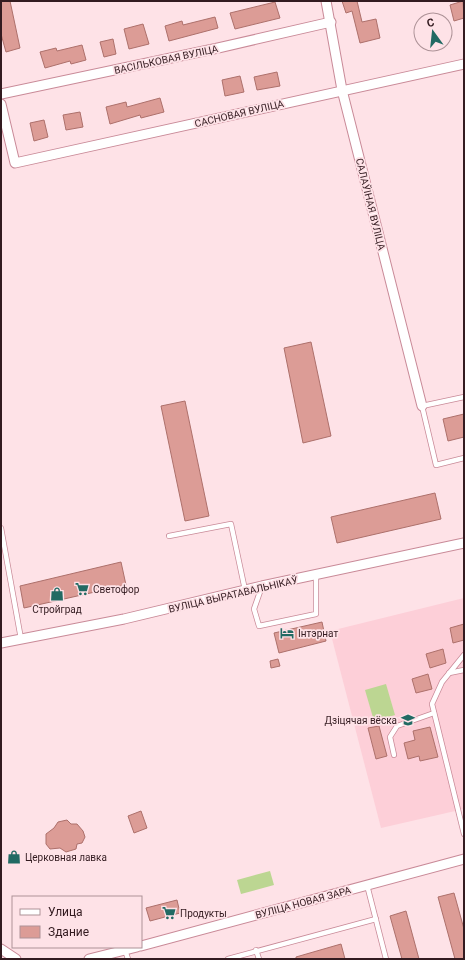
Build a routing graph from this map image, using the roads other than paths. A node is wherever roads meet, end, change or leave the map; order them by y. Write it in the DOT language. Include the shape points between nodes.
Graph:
graph roads {
  1 [pos="326,1"];
  2 [pos="331,22"];
  3 [pos="464,64"];
  4 [pos="342,90"];
  5 [pos="1,94"];
  6 [pos="1,104"];
  7 [pos="464,398"];
  8 [pos="422,406"];
  9 [pos="464,458"];
  10 [pos="1,528"];
  11 [pos="169,536"];
  12 [pos="464,543"];
  13 [pos="316,575"];
  14 [pos="262,586"];
  15 [pos="245,590"];
  16 [pos="22,639"];
  17 [pos="1,643"];
  18 [pos="464,654"];
  19 [pos="464,670"];
  20 [pos="449,673"];
  21 [pos="434,713"];
  22 [pos="394,755"];
  23 [pos="464,834"];
  24 [pos="464,859"];
  25 [pos="367,885"];
  26 [pos="376,919"];
  27 [pos="142,946"];
  28 [pos="133,948"];
  29 [pos="1,949"];
  30 [pos="125,950"];
  31 [pos="256,950"];
  32 [pos="16,959"];
  33 [pos="89,959"];
  34 [pos="128,959"];
  35 [pos="228,959"];
  36 [pos="259,959"];
  37 [pos="386,959"];
  1 -- 2 [label="street, САЛАЎІНАЯ ВУЛІЦА"];
  2 -- 4 [label="street, САЛАЎІНАЯ ВУЛІЦА"];
  2 -- 5 [label="street, ВАСІЛЬКОВАЯ ВУЛІЦА"];
  3 -- 4 [label="street, САСНОВАЯ ВУЛІЦА"];
  4 -- 6 [label="street, САСНОВАЯ ВУЛІЦА" via="15,163"];
  4 -- 8 [label="street, САЛАЎІНАЯ ВУЛІЦА"];
  7 -- 8 [label="lane"];
  8 -- 9 [label="lane" via="436,464"];
  10 -- 16 [label="lane"];
  11 -- 15 [label="lane" via="231,524"];
  12 -- 13 [label="street, ВУЛІЦА ВЫРАТАВАЛЬНІКАЎ"];
  13 -- 14 [label="street, ВУЛІЦА ВЫРАТАВАЛЬНІКАЎ"];
  13 -- 14 [label="lane" via="316,614 259,626 254,609"];
  14 -- 15 [label="street, ВУЛІЦА ВЫРАТАВАЛЬНІКАЎ"];
  15 -- 16 [label="street, ВУЛІЦА ВЫРАТАВАЛЬНІКАЎ" via="124,619"];
  16 -- 17 [label="street, ВУЛІЦА ВЫРАТАВАЛЬНІКАЎ"];
  18 -- 20 [label="lane"];
  19 -- 20 [label="lane"];
  20 -- 21 [label="lane" via="432,704"];
  21 -- 22 [label="lane" via="396,726 390,737"];
  21 -- 23 [label="lane"];
  24 -- 25 [label="street, ВУЛІЦА НОВАЯ ЗАРА"];
  25 -- 26 [label="lane"];
  25 -- 27 [label="street, ВУЛІЦА НОВАЯ ЗАРА"];
  26 -- 31 [label="lane"];
  26 -- 37 [label="lane"];
  28 -- 30 [label="street"];
  29 -- 32 [label="street"];
  30 -- 33 [label="street"];
  30 -- 34 [label="lane"];
  31 -- 35 [label="lane"];
  31 -- 36 [label="lane"];
}
